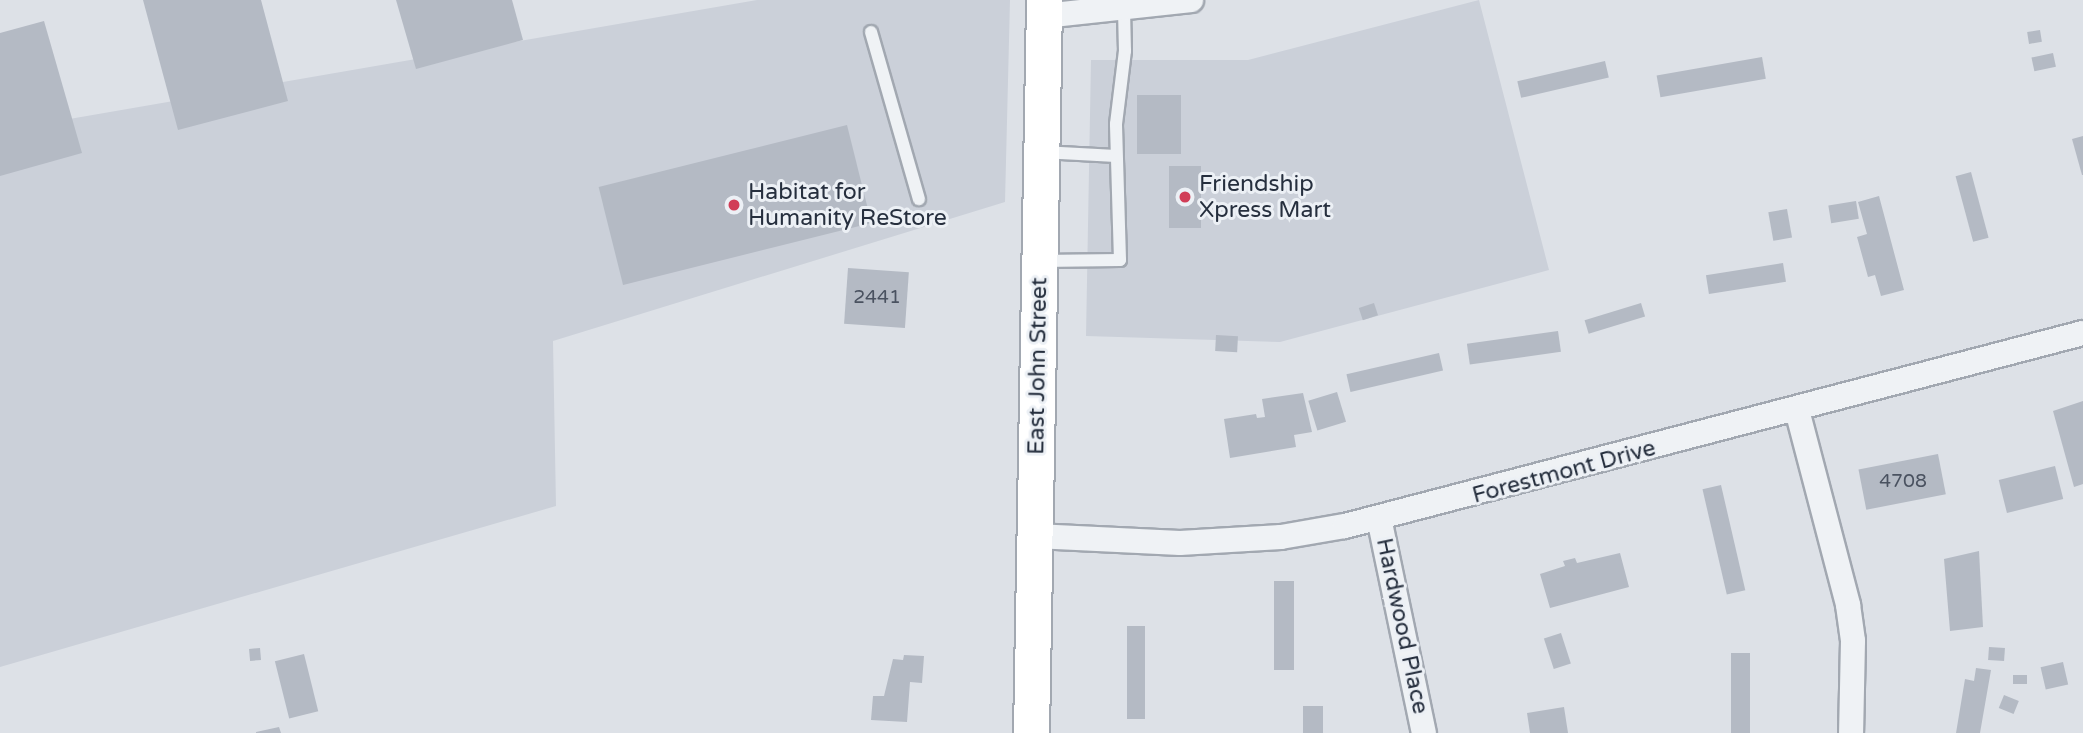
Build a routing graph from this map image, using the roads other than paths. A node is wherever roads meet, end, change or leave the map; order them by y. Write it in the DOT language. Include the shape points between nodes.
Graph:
graph roads {
  1 [pos="1188,0"];
  2 [pos="1044,8"];
  3 [pos="1124,9"];
  4 [pos="871,32"];
  5 [pos="1041,152"];
  6 [pos="1116,156"];
  7 [pos="919,199"];
  8 [pos="1040,261"];
  9 [pos="2083,333"];
  10 [pos="1797,410"];
  11 [pos="1379,518"];
  12 [pos="1035,537"];
  13 [pos="1031,733"];
  14 [pos="1424,733"];
  15 [pos="1851,733"];
  1 -- 3 [label="street"];
  2 -- 3 [label="street"];
  2 -- 5 [label="main road, East John Street"];
  3 -- 6 [label="lane"];
  4 -- 7 [label="lane"];
  5 -- 6 [label="lane"];
  5 -- 8 [label="main road, East John Street"];
  6 -- 8 [label="lane" via="1121,260"];
  8 -- 12 [label="main road, East John Street"];
  9 -- 10 [label="street, Forestmont Drive"];
  10 -- 11 [label="street, Forestmont Drive"];
  10 -- 15 [label="street" via="1848,605 1853,641"];
  11 -- 12 [label="street, Forestmont Drive" via="1281,537 1180,543"];
  11 -- 14 [label="street, Hardwood Place"];
  12 -- 13 [label="main road, East John Street"];
}
